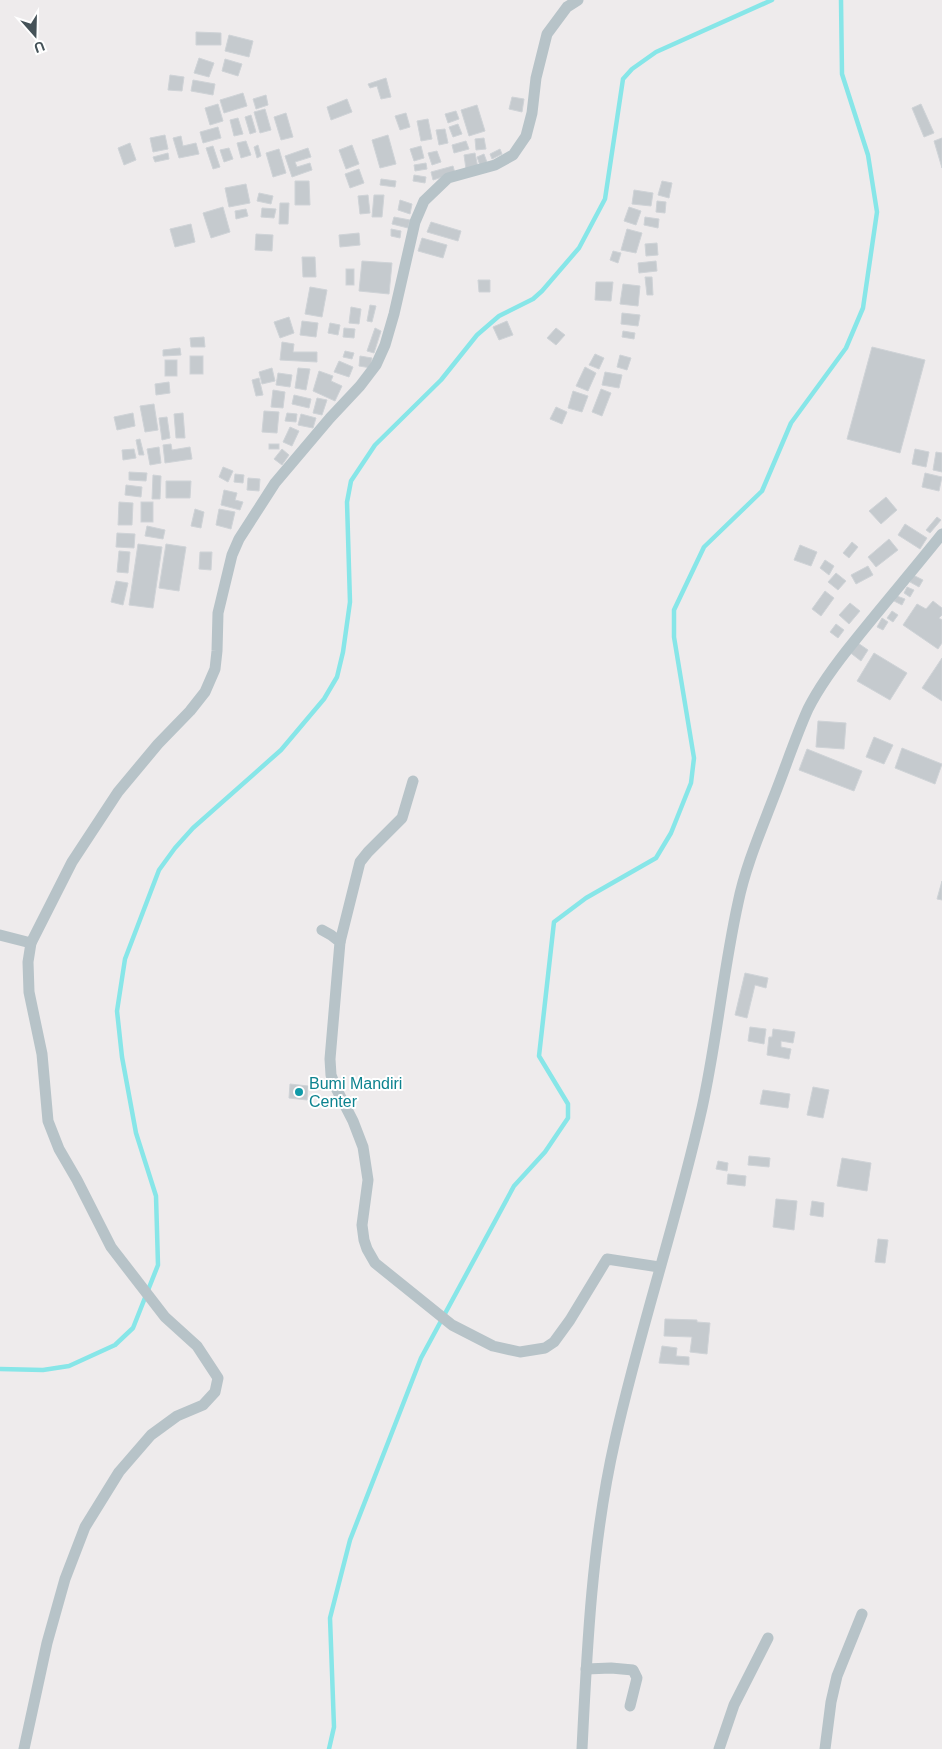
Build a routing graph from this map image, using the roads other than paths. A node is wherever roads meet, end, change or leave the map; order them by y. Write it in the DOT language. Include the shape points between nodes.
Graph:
graph roads {
  1 [pos="578,0"];
  2 [pos="942,534"];
  3 [pos="413,781"];
  4 [pos="322,930"];
  5 [pos="0,935"];
  6 [pos="31,942"];
  7 [pos="340,942"];
  8 [pos="659,1267"];
  9 [pos="862,1614"];
  10 [pos="768,1638"];
  11 [pos="586,1669"];
  12 [pos="630,1706"];
  13 [pos="24,1749"];
  14 [pos="582,1749"];
  15 [pos="719,1749"];
  16 [pos="825,1749"];
  1 -- 6 [label="street" via="568,7 547,34 526,136 513,155 495,165 448,178 424,200 415,222 392,322 376,365 275,483 239,539 218,613 215,669 205,692 118,792 72,862"];
  2 -- 8 [label="street" via="828,676 809,707 794,743 739,898 703,1105 678,1207"];
  3 -- 7 [label="street" via="402,818 360,862"];
  4 -- 7 [label="street"];
  5 -- 6 [label="street"];
  6 -- 13 [label="street" via="29,992 42,1054 48,1121 59,1149 111,1247 165,1317 197,1346 218,1378 215,1392 203,1405 177,1416 151,1435 119,1472 85,1527 65,1579 47,1643"];
  7 -- 8 [label="street" via="331,1075 363,1147 368,1180 362,1225 364,1240 374,1263 452,1325 493,1346 520,1352 545,1348 554,1342 607,1260"];
  8 -- 11 [label="street" via="614,1442 604,1494"];
  9 -- 16 [label="street" via="837,1676"];
  10 -- 15 [label="street" via="734,1705"];
  11 -- 12 [label="street" via="633,1670 637,1678"];
  11 -- 14 [label="street"];
}
